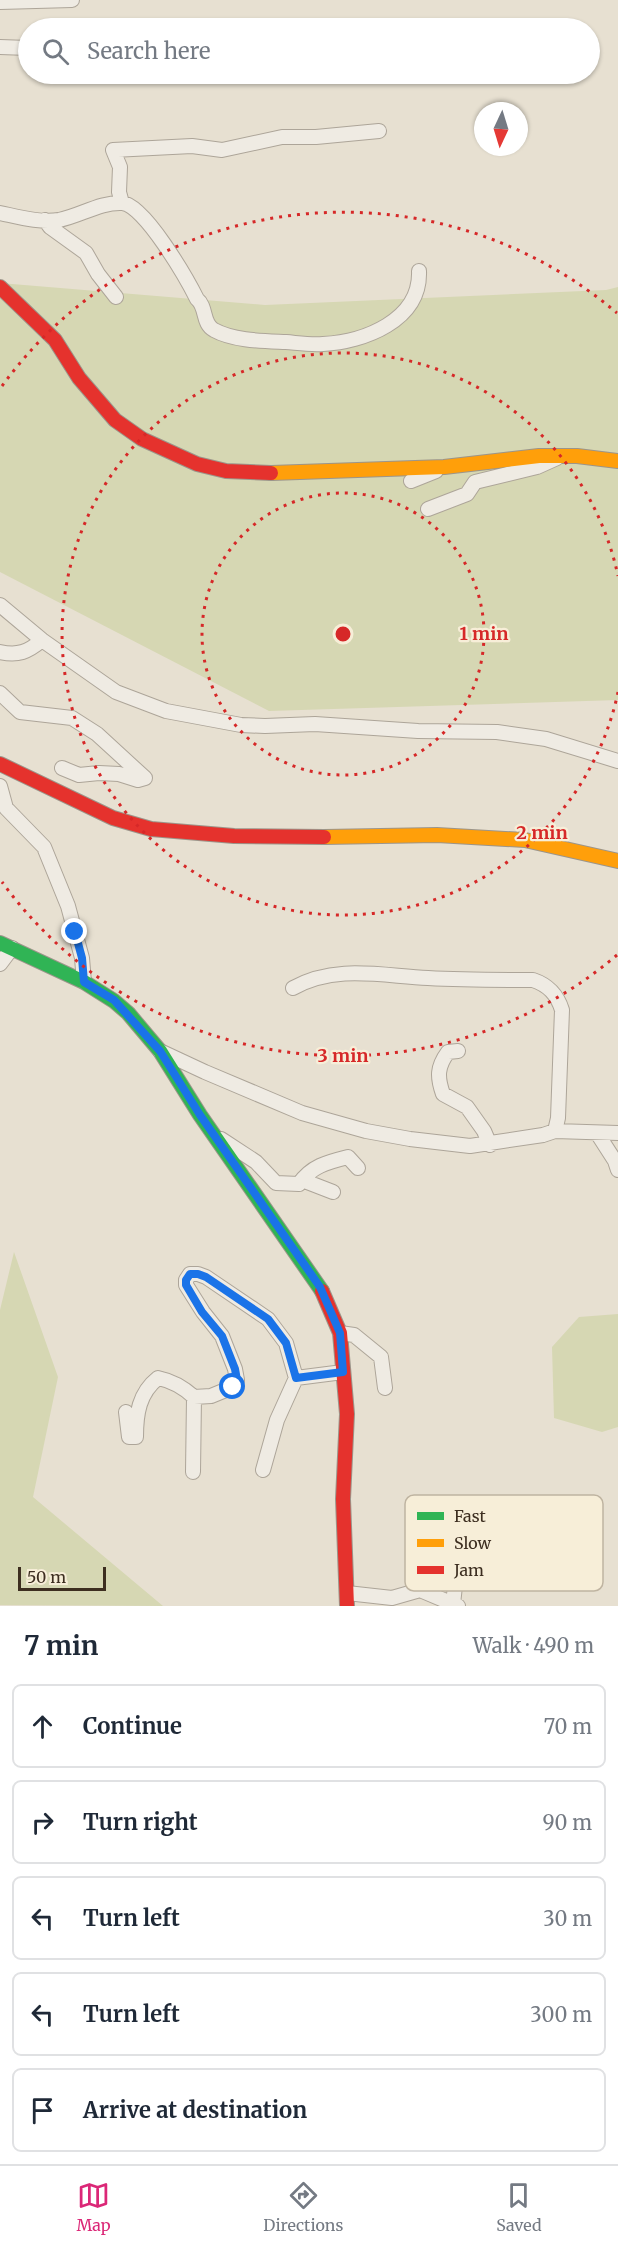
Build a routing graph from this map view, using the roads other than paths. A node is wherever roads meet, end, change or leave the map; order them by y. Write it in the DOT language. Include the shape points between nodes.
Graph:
graph roads {
  1 [pos="72,0"];
  2 [pos="0,3"];
  3 [pos="0,47"];
  4 [pos="18,48"];
  5 [pos="379,131"];
  6 [pos="122,203"];
  7 [pos="0,213"];
  8 [pos="45,220"];
  9 [pos="419,271"];
  10 [pos="0,287"];
  11 [pos="116,297"];
  12 [pos="577,456"];
  13 [pos="618,461"];
  14 [pos="449,466"];
  15 [pos="411,482"];
  16 [pos="428,509"];
  17 [pos="0,605"];
  18 [pos="42,640"];
  19 [pos="0,652"];
  20 [pos="0,693"];
  21 [pos="618,761"];
  22 [pos="0,764"];
  23 [pos="62,768"];
  24 [pos="0,786"];
  25 [pos="618,861"];
  26 [pos="6,946"];
  27 [pos="0,964"];
  28 [pos="84,982"];
  29 [pos="293,988"];
  30 [pos="160,1051"];
  31 [pos="458,1051"];
  32 [pos="555,1131"];
  33 [pos="212,1133"];
  34 [pos="597,1133"];
  35 [pos="618,1133"];
  36 [pos="490,1145"];
  37 [pos="358,1168"];
  38 [pos="618,1170"];
  39 [pos="302,1180"];
  40 [pos="333,1192"];
  41 [pos="340,1333"];
  42 [pos="343,1372"];
  43 [pos="296,1378"];
  44 [pos="385,1388"];
  45 [pos="194,1397"];
  46 [pos="126,1412"];
  47 [pos="263,1470"];
  48 [pos="193,1473"];
  49 [pos="416,1591"];
  50 [pos="422,1591"];
  51 [pos="347,1600"];
  52 [pos="455,1605"];
  1 -- 2 [label="street"];
  3 -- 4 [label="street"];
  5 -- 6 [label="street" via="282,137 222,150 192,146 113,150 120,167"];
  6 -- 8 [label="street" via="60,220"];
  6 -- 9 [label="street" via="134,207 147,220 202,303 213,330 239,338 326,344 378,331 401,317 409,306"];
  7 -- 8 [label="street"];
  8 -- 11 [label="street" via="86,253"];
  10 -- 14 [label="street" via="55,340 79,378 116,420 142,439 197,464 226,471 266,473"];
  12 -- 13 [label="street"];
  12 -- 14 [label="street"];
  12 -- 16 [label="street" via="475,482 467,494"];
  14 -- 15 [label="street"];
  17 -- 18 [label="street"];
  18 -- 19 [label="street" via="28,651 13,655"];
  18 -- 21 [label="street" via="116,692 192,717 265,726 315,724 497,732 546,739"];
  20 -- 23 [label="street" via="20,712 72,718 97,734 145,778 79,775"];
  22 -- 25 [label="street" via="113,818 151,829 292,838 437,835 525,840"];
  24 -- 28 [label="street" via="6,808 44,847 68,906"];
  26 -- 27 [label="street"];
  26 -- 28 [label="street"];
  28 -- 30 [label="street" via="114,1000"];
  29 -- 32 [label="street" via="334,973 542,983 557,996 562,1010"];
  30 -- 33 [label="street"];
  30 -- 36 [label="street" via="302,1113 336,1123 453,1146"];
  31 -- 36 [label="street" via="448,1052 441,1061 438,1080 443,1094 467,1107"];
  32 -- 34 [label="street"];
  32 -- 36 [label="street"];
  33 -- 39 [label="street" via="256,1162 276,1182 299,1184"];
  33 -- 41 [label="street" via="320,1287"];
  34 -- 35 [label="street"];
  34 -- 38 [label="street"];
  37 -- 39 [label="street" via="348,1157 326,1162"];
  39 -- 40 [label="street"];
  41 -- 42 [label="street"];
  41 -- 44 [label="street" via="354,1335 381,1357"];
  42 -- 43 [label="street"];
  42 -- 51 [label="street" via="347,1414 343,1499"];
  43 -- 45 [label="street" via="286,1343 268,1319 206,1277 190,1274 186,1285 222,1336 237,1380 233,1387 211,1396"];
  43 -- 47 [label="street" via="277,1420"];
  45 -- 46 [label="street" via="183,1387 158,1378 147,1386 139,1405 136,1437 129,1437"];
  45 -- 48 [label="street"];
  49 -- 51 [label="street" via="392,1598"];
  50 -- 52 [label="street"];
}
